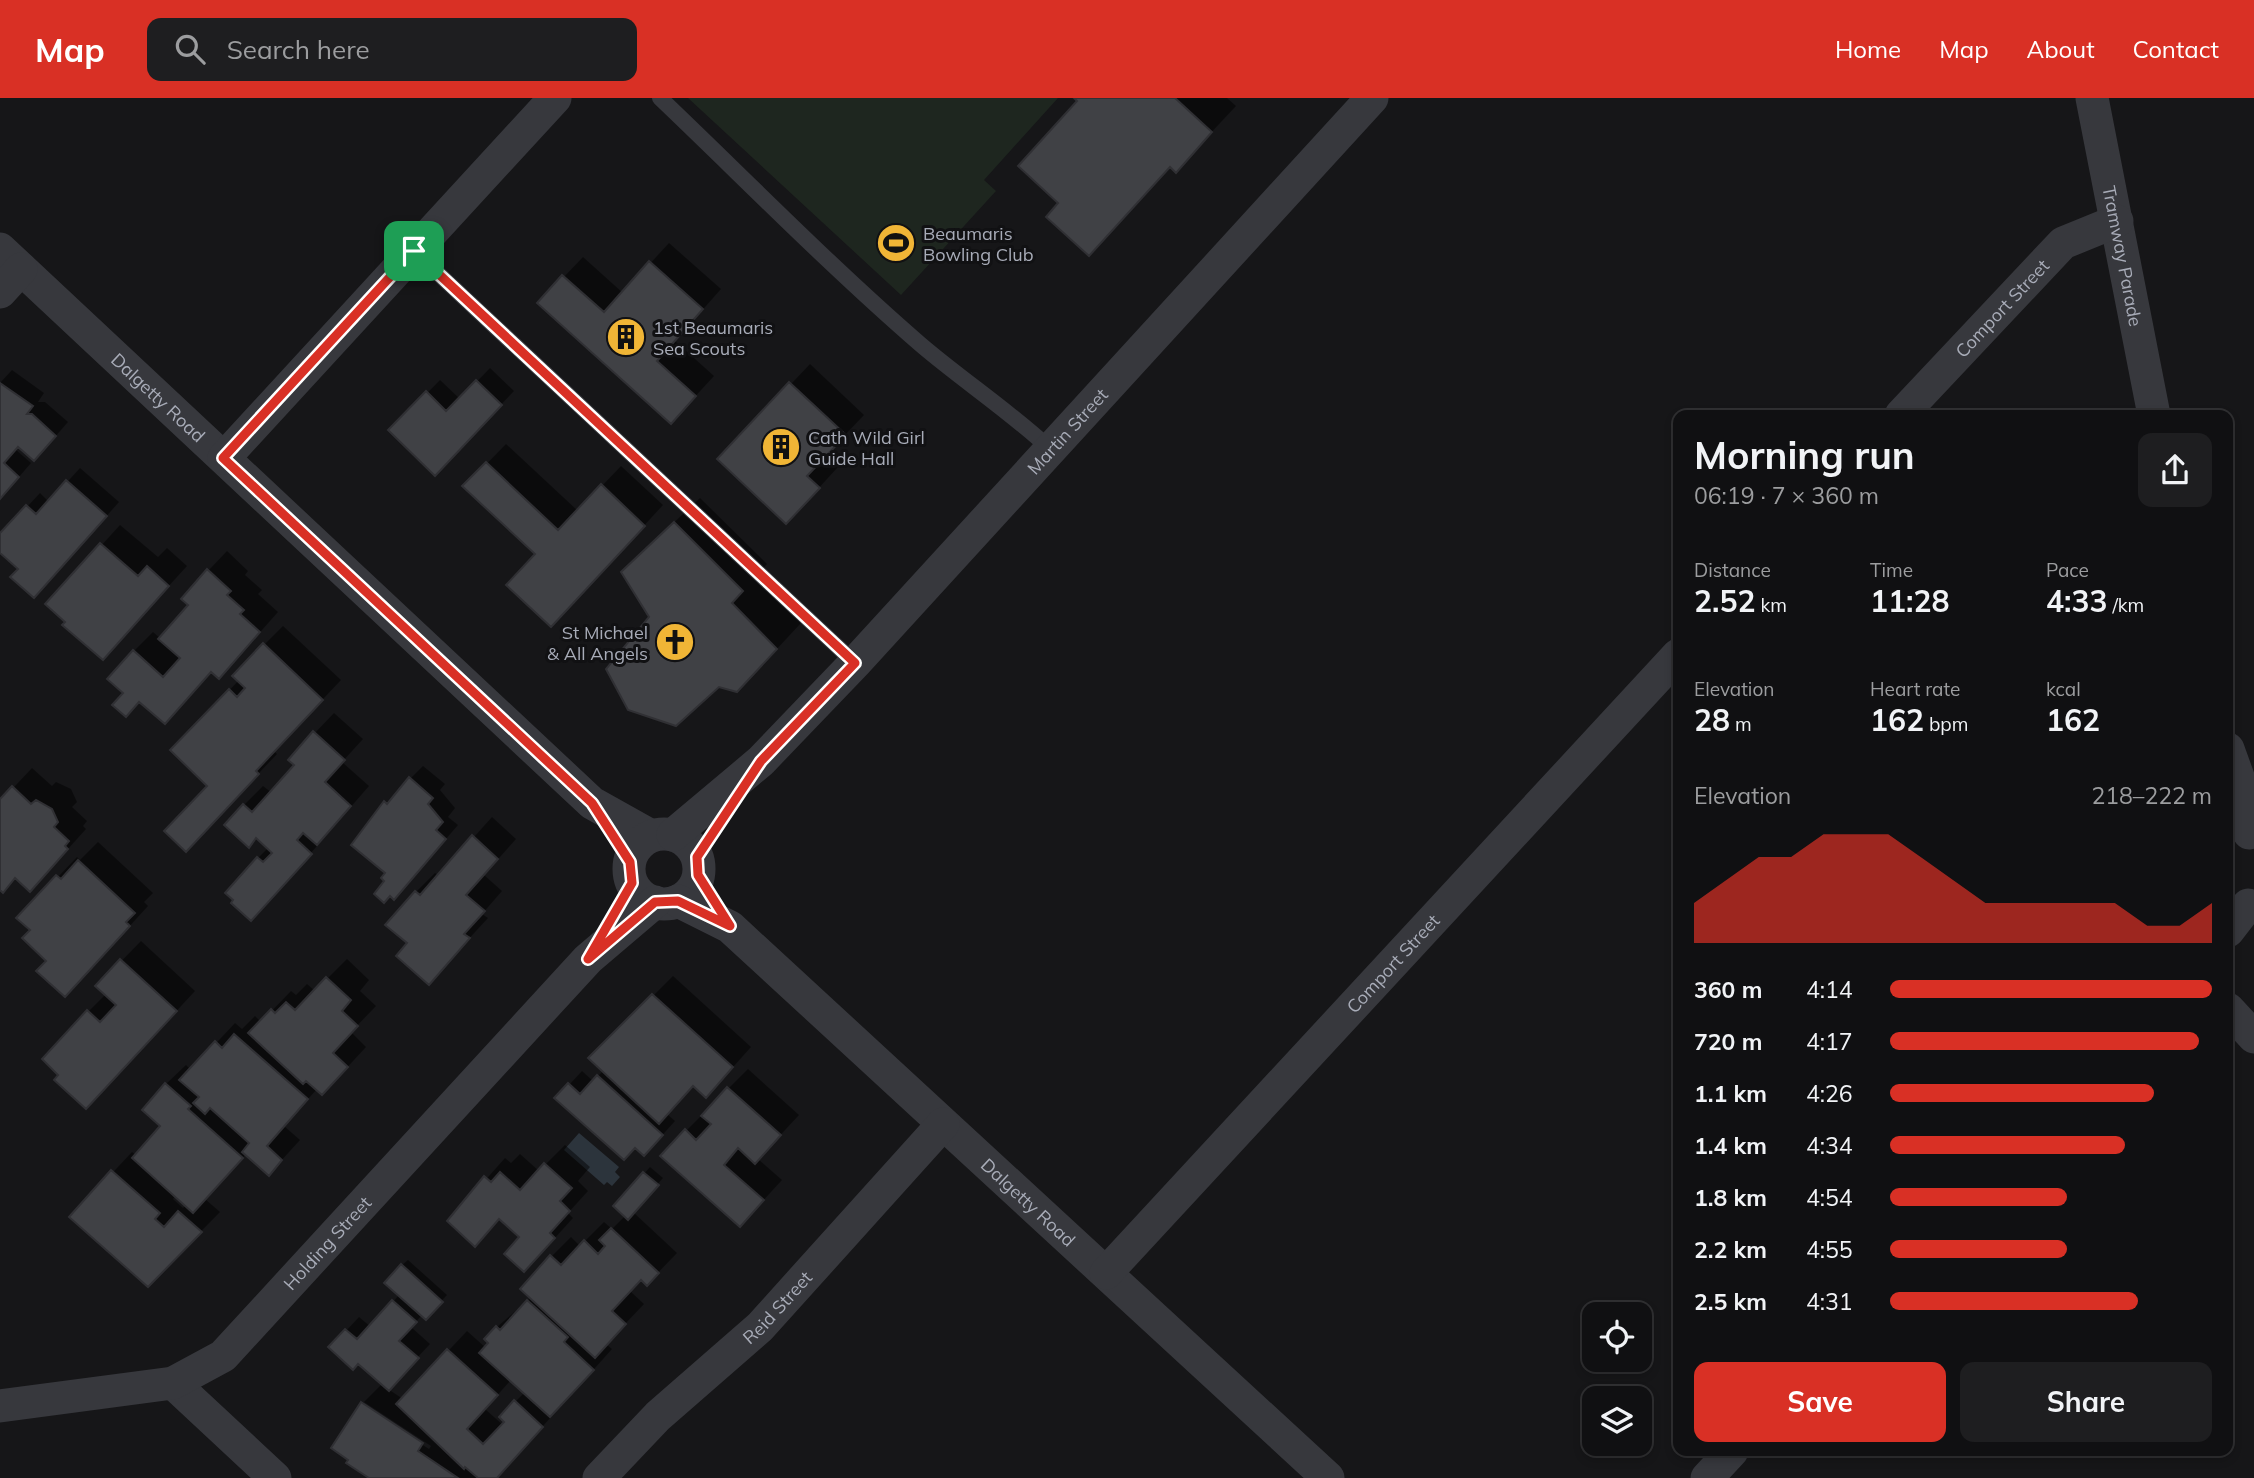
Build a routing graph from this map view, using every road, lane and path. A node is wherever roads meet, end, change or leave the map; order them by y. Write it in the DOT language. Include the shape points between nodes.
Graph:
graph roads {
  1 [pos="555,98"];
  2 [pos="660,98"];
  3 [pos="1372,98"];
  4 [pos="2092,98"];
  5 [pos="2117,221"];
  6 [pos="414,251"];
  7 [pos="7,270"];
  8 [pos="1906,410"];
  9 [pos="2153,410"];
  10 [pos="1049,448"];
  11 [pos="223,458"];
  12 [pos="1673,660"];
  13 [pos="855,663"];
  14 [pos="2233,763"];
  15 [pos="592,803"];
  16 [pos="2244,833"];
  17 [pos="680,851"];
  18 [pos="649,887"];
  19 [pos="2243,904"];
  20 [pos="2233,922"];
  21 [pos="730,926"];
  22 [pos="2233,1014"];
  23 [pos="2254,1037"];
  24 [pos="943,1124"];
  25 [pos="1106,1273"];
  26 [pos="173,1383"];
  27 [pos="0,1406"];
  28 [pos="1727,1456"];
  29 [pos="275,1478"];
  30 [pos="599,1478"];
  31 [pos="1328,1478"];
  32 [pos="1707,1478"];
  1 -- 6 [label="street"];
  2 -- 10 [label="lane" via="919,343 1010,412"];
  3 -- 10 [label="street, Martin Street"];
  4 -- 5 [label="street, Tramway Parade"];
  5 -- 8 [label="street, Comport Street" via="2055,250"];
  5 -- 9 [label="street, Tramway Parade"];
  6 -- 11 [label="street"];
  6 -- 13 [label="lane"];
  7 -- 11 [label="street, Dalgetty Road"];
  10 -- 13 [label="street, Martin Street"];
  11 -- 15 [label="street, Dalgetty Road"];
  12 -- 25 [label="street, Comport Street"];
  13 -- 17 [label="street, Martin Street"];
  14 -- 16 [label="street" via="2242,788"];
  15 -- 17 [label="street, Dalgetty Road"];
  15 -- 18 [label="street, Dalgetty Road"];
  17 -- 18 [label="street" via="634,852"];
  17 -- 18 [label="street" via="695,886"];
  17 -- 21 [label="street, Dalgetty Road"];
  18 -- 21 [label="street, Dalgetty Road"];
  18 -- 26 [label="street, Holding Street" via="235,1348"];
  19 -- 20 [label="street"];
  21 -- 24 [label="street, Dalgetty Road"];
  22 -- 23 [label="street"];
  24 -- 25 [label="street, Dalgetty Road"];
  24 -- 30 [label="street, Reid Street" via="760,1327 658,1416"];
  25 -- 31 [label="street, Dalgetty Road"];
  26 -- 27 [label="street, Holding Street"];
  26 -- 29 [label="street"];
  28 -- 32 [label="street"];
}
